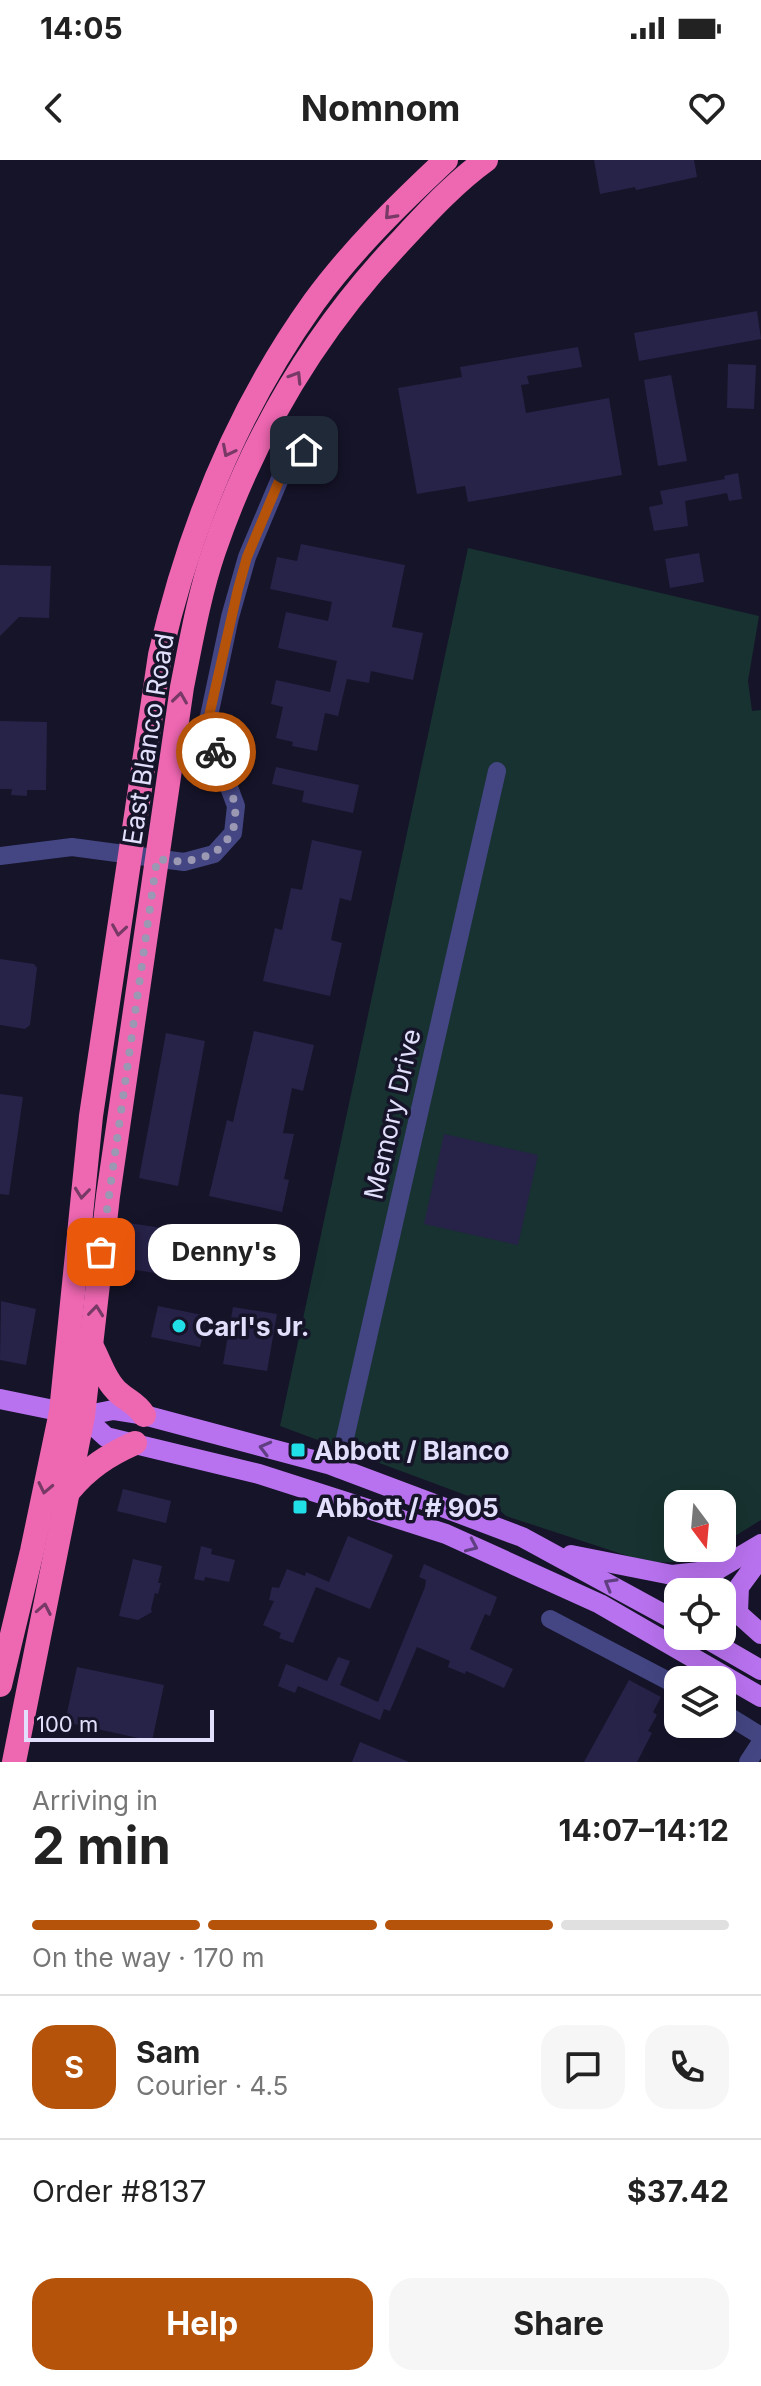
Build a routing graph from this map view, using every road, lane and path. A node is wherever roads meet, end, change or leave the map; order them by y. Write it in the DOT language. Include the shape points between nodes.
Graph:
graph roads {
  1 [pos="446,160"];
  2 [pos="486,160"];
  3 [pos="304,450"];
  4 [pos="497,771"];
  5 [pos="131,853"];
  6 [pos="0,856"];
  7 [pos="157,859"];
  8 [pos="92,1347"];
  9 [pos="0,1399"];
  10 [pos="72,1414"];
  11 [pos="144,1415"];
  12 [pos="135,1443"];
  13 [pos="338,1469"];
  14 [pos="69,1491"];
  15 [pos="761,1544"];
  16 [pos="553,1551"];
  17 [pos="761,1557"];
  18 [pos="683,1578"];
  19 [pos="717,1578"];
  20 [pos="736,1593"];
  21 [pos="736,1611"];
  22 [pos="664,1615"];
  23 [pos="550,1619"];
  24 [pos="761,1634"];
  25 [pos="664,1641"];
  26 [pos="680,1650"];
  27 [pos="726,1650"];
  28 [pos="761,1670"];
  29 [pos="664,1679"];
  30 [pos="0,1685"];
  31 [pos="761,1697"];
  32 [pos="736,1722"];
  33 [pos="761,1739"];
  34 [pos="14,1762"];
  35 [pos="748,1762"];
  1 -- 5 [label="highway, East Blanco Road, one-way" via="315,301 270,368 220,466 186,555 160,655"];
  7 -- 2 [label="highway, East Blanco Road, one-way" via="197,610 244,474 276,409 366,277"];
  3 -- 7 [label="street" via="284,469 247,557 209,716 212,742 236,806 233,833 214,854 184,862"];
  4 -- 13 [label="street, Memory Drive"];
  5 -- 6 [label="street" via="72,847"];
  5 -- 7 [label="street"];
  5 -- 10 [label="highway, East Blanco Road, one-way" via="91,1116"];
  8 -- 7 [label="highway, East Blanco Road, one-way" via="108,1196"];
  8 -- 10 [label="highway, East Blanco Road"];
  8 -- 11 [label="highway" via="110,1382"];
  9 -- 10 [label="main road"];
  10 -- 11 [label="main road" via="113,1410"];
  10 -- 12 [label="main road" via="106,1437"];
  10 -- 14 [label="highway"];
  10 -- 30 [label="highway, one-way"];
  13 -- 11 [label="main road, one-way"];
  12 -- 14 [label="highway" via="86,1470"];
  12 -- 25 [label="main road, one-way" via="284,1481 446,1534 600,1604"];
  13 -- 16 [label="main road"];
  34 -- 14 [label="highway, one-way"];
  15 -- 19 [label="main road"];
  16 -- 18 [label="main road"];
  22 -- 16 [label="main road, one-way"];
  17 -- 20 [label="main road"];
  21 -- 24 [label="main road"];
  23 -- 29 [label="street"];
  26 -- 31 [label="main road"];
  27 -- 28 [label="main road"];
  32 -- 33 [label="street"];
  33 -- 35 [label="street"];
}
